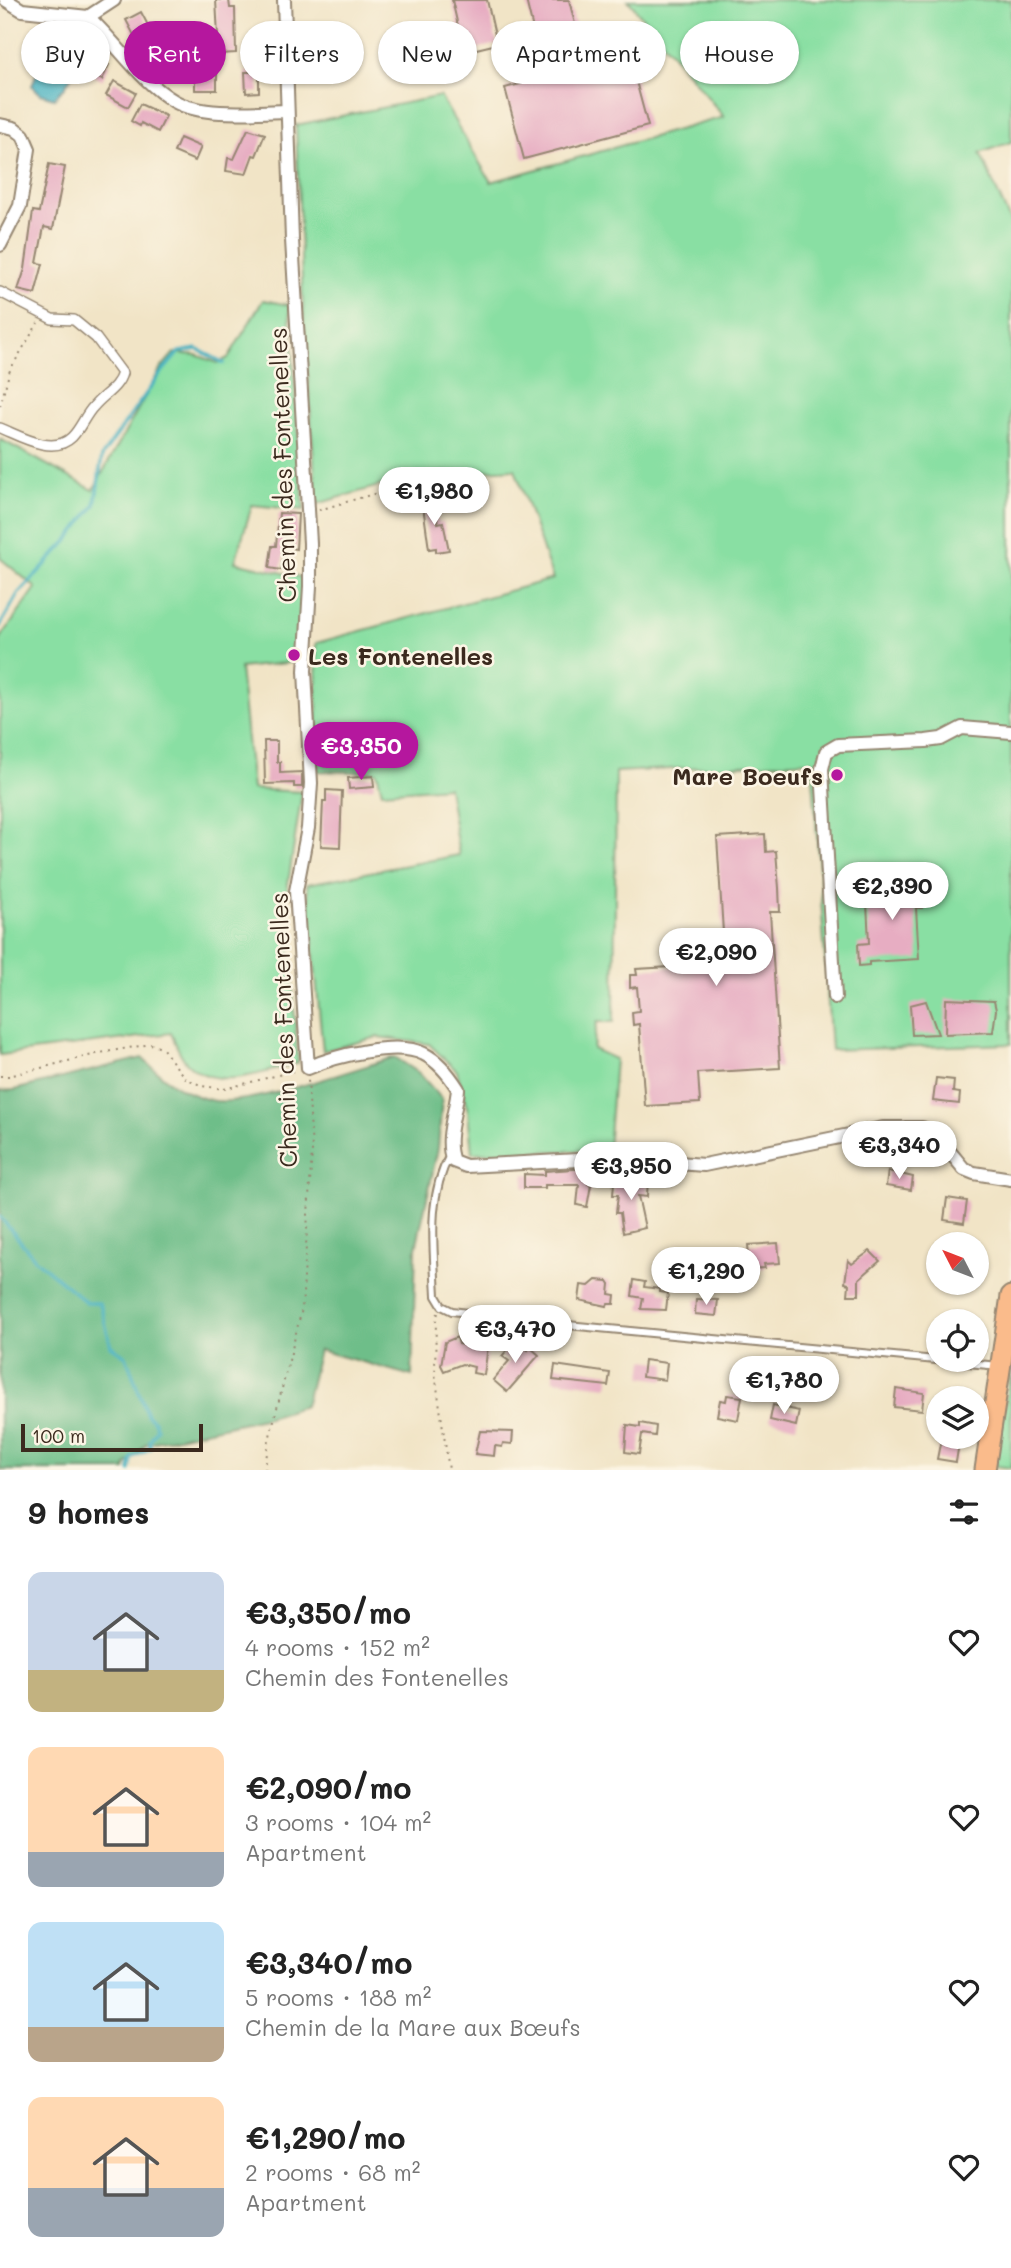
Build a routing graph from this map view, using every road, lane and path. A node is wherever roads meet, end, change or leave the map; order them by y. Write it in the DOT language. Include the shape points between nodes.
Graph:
graph roads {
  1 [pos="6,0"];
  2 [pos="114,0"];
  3 [pos="284,0"];
  4 [pos="88,17"];
  5 [pos="286,111"];
  6 [pos="0,125"];
  7 [pos="0,245"];
  8 [pos="0,292"];
  9 [pos="42,316"];
  10 [pos="0,406"];
  11 [pos="0,428"];
  12 [pos="428,484"];
  13 [pos="308,514"];
  14 [pos="1011,732"];
  15 [pos="835,998"];
  16 [pos="308,1068"];
  17 [pos="0,1076"];
  18 [pos="451,1154"];
  19 [pos="1011,1179"];
  20 [pos="1011,1296"];
  21 [pos="442,1306"];
  22 [pos="1001,1366"];
  23 [pos="265,1470"];
  24 [pos="449,1470"];
  25 [pos="985,1470"];
  1 -- 4 [label="street" via="22,10"];
  2 -- 4 [label="street"];
  3 -- 5 [label="street, Chemin des Fontenelles"];
  4 -- 5 [label="street" via="172,100 203,109"];
  5 -- 13 [label="street, Chemin des Fontenelles"];
  6 -- 7 [label="street" via="23,135 29,149 20,206"];
  8 -- 9 [label="street"];
  9 -- 10 [label="path" via="10,370"];
  9 -- 11 [label="street" via="74,320 96,338 122,373 120,382 94,405 71,439 55,446"];
  12 -- 13 [label="path" via="404,485"];
  13 -- 16 [label="street, Chemin des Fontenelles" via="305,671 311,783 296,891"];
  14 -- 15 [label="street" via="962,728 926,741 838,745 826,752 822,769"];
  16 -- 17 [label="path" via="213,1088 184,1077 163,1049 152,1044"];
  16 -- 18 [label="street" via="383,1049 426,1054 458,1089"];
  16 -- 23 [label="path, Chemin des Fontenelles" via="312,1151 302,1309"];
  18 -- 19 [label="street" via="453,1161 466,1166 615,1158 704,1165 883,1128 922,1128 932,1132 964,1169"];
  18 -- 21 [label="lane" via="440,1172 433,1210 436,1296"];
  20 -- 22 [label="main road"];
  21 -- 22 [label="lane" via="557,1324"];
  21 -- 24 [label="path" via="436,1319 435,1374"];
  22 -- 25 [label="main road"];
}
